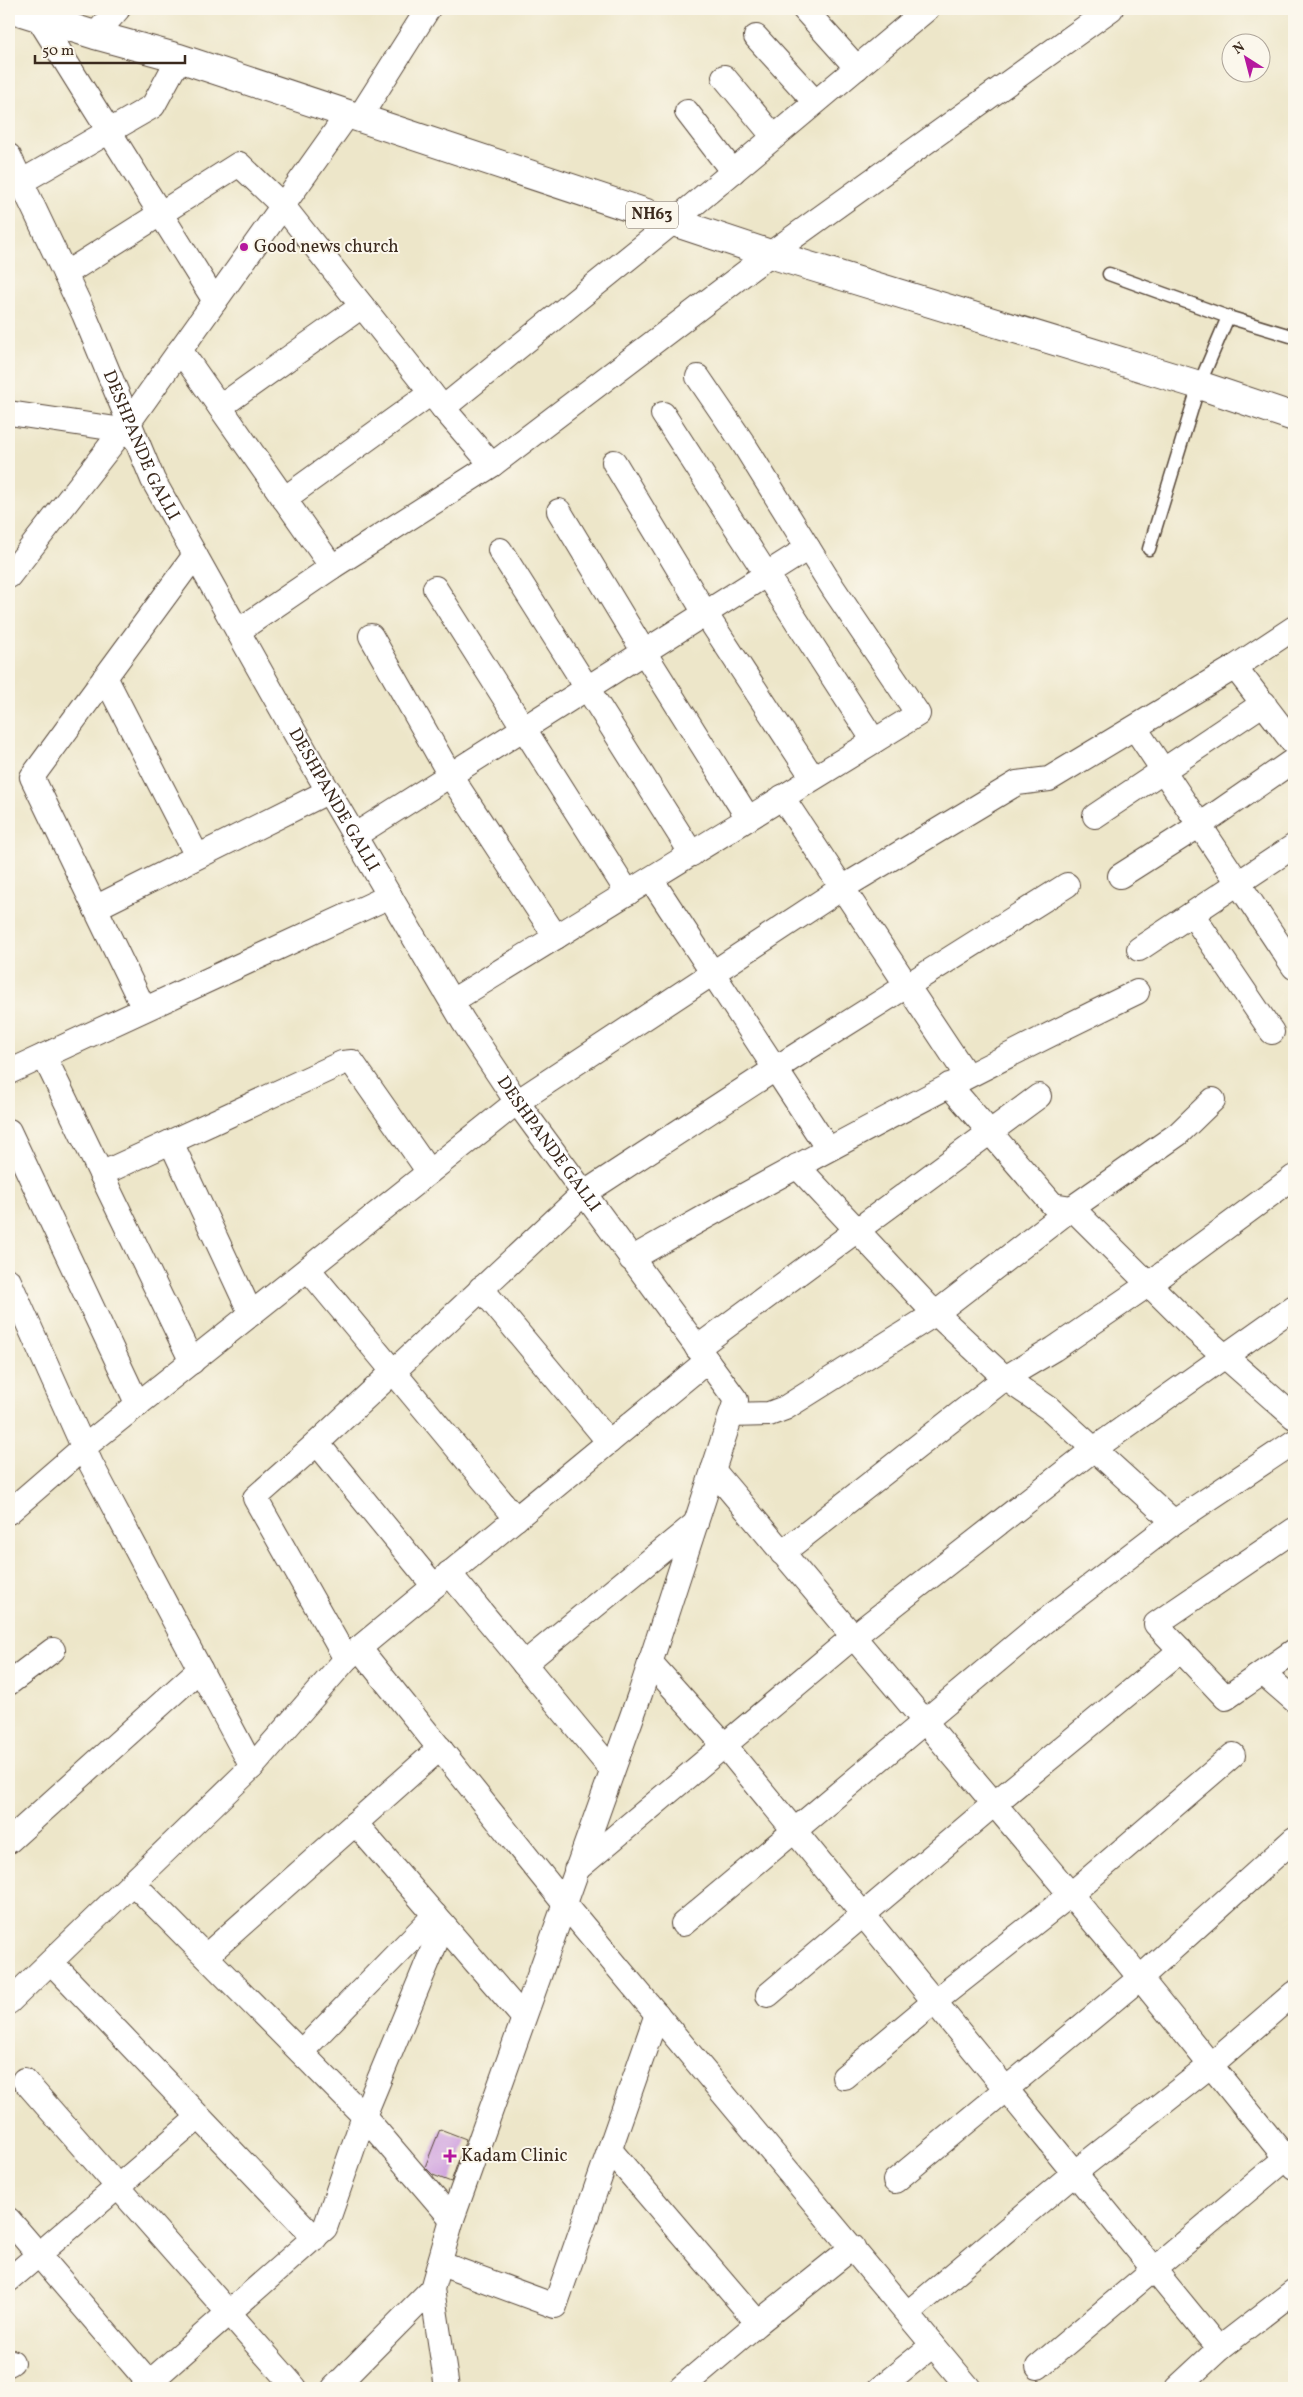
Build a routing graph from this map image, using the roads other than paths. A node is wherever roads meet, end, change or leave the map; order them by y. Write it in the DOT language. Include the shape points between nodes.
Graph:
graph roads {
  1 [pos="12,9"];
  2 [pos="118,9"];
  3 [pos="428,9"];
  4 [pos="804,9"];
  5 [pos="927,9"];
  6 [pos="1111,9"];
  7 [pos="40,19"];
  8 [pos="95,35"];
  9 [pos="756,37"];
  10 [pos="179,58"];
  11 [pos="857,68"];
  12 [pos="724,77"];
  13 [pos="815,102"];
  14 [pos="687,112"];
  15 [pos="354,116"];
  16 [pos="111,131"];
  17 [pos="774,138"];
  18 [pos="9,156"];
  19 [pos="733,172"];
  20 [pos="21,182"];
  21 [pos="282,206"];
  22 [pos="161,213"];
  23 [pos="673,222"];
  24 [pos="770,254"];
  25 [pos="65,274"];
  26 [pos="1109,274"];
  27 [pos="215,301"];
  28 [pos="362,306"];
  29 [pos="1228,317"];
  30 [pos="1294,337"];
  31 [pos="180,350"];
  32 [pos="698,377"];
  33 [pos="1199,385"];
  34 [pos="437,401"];
  35 [pos="220,407"];
  36 [pos="9,414"];
  37 [pos="663,414"];
  38 [pos="1294,417"];
  39 [pos="126,426"];
  40 [pos="614,462"];
  41 [pos="492,465"];
  42 [pos="284,499"];
  43 [pos="559,511"];
  44 [pos="808,548"];
  45 [pos="1149,549"];
  46 [pos="500,550"];
  47 [pos="195,555"];
  48 [pos="332,567"];
  49 [pos="767,574"];
  50 [pos="9,576"];
  51 [pos="435,588"];
  52 [pos="705,613"];
  53 [pos="1294,628"];
  54 [pos="238,631"];
  55 [pos="371,636"];
  56 [pos="644,652"];
  57 [pos="1235,667"];
  58 [pos="105,677"];
  59 [pos="588,688"];
  60 [pos="1264,703"];
  61 [pos="1135,728"];
  62 [pos="523,729"];
  63 [pos="874,741"];
  64 [pos="1294,744"];
  65 [pos="1294,760"];
  66 [pos="1162,770"];
  67 [pos="450,775"];
  68 [pos="813,778"];
  69 [pos="329,791"];
  70 [pos="782,797"];
  71 [pos="1095,816"];
  72 [pos="748,818"];
  73 [pos="1200,825"];
  74 [pos="354,836"];
  75 [pos="1293,848"];
  76 [pos="692,854"];
  77 [pos="197,856"];
  78 [pos="1120,876"];
  79 [pos="651,879"];
  80 [pos="1237,884"];
  81 [pos="1067,885"];
  82 [pos="842,888"];
  83 [pos="628,893"];
  84 [pos="390,896"];
  85 [pos="95,908"];
  86 [pos="1192,914"];
  87 [pos="556,938"];
  88 [pos="1139,949"];
  89 [pos="1294,967"];
  90 [pos="711,974"];
  91 [pos="907,985"];
  92 [pos="1137,992"];
  93 [pos="452,1002"];
  94 [pos="144,1010"];
  95 [pos="1272,1032"];
  96 [pos="44,1056"];
  97 [pos="774,1069"];
  98 [pos="9,1072"];
  99 [pos="958,1081"];
  100 [pos="1039,1096"];
  101 [pos="1213,1100"];
  102 [pos="517,1102"];
  103 [pos="9,1131"];
  104 [pos="990,1132"];
  105 [pos="171,1142"];
  106 [pos="828,1149"];
  107 [pos="797,1166"];
  108 [pos="429,1172"];
  109 [pos="101,1174"];
  110 [pos="1294,1177"];
  111 [pos="583,1194"];
  112 [pos="1072,1208"];
  113 [pos="857,1230"];
  114 [pos="631,1259"];
  115 [pos="308,1269"];
  116 [pos="9,1280"];
  117 [pos="1149,1284"];
  118 [pos="481,1288"];
  119 [pos="1294,1306"];
  120 [pos="936,1312"];
  121 [pos="251,1314"];
  122 [pos="702,1354"];
  123 [pos="1224,1356"];
  124 [pos="192,1362"];
  125 [pos="393,1371"];
  126 [pos="1005,1378"];
  127 [pos="138,1405"];
  128 [pos="733,1407"];
  129 [pos="1294,1417"];
  130 [pos="609,1442"];
  131 [pos="1294,1442"];
  132 [pos="316,1443"];
  133 [pos="84,1448"];
  134 [pos="1094,1449"];
  135 [pos="713,1470"];
  136 [pos="9,1512"];
  137 [pos="516,1519"];
  138 [pos="1174,1522"];
  139 [pos="696,1523"];
  140 [pos="1294,1530"];
  141 [pos="782,1553"];
  142 [pos="442,1580"];
  143 [pos="853,1637"];
  144 [pos="53,1650"];
  145 [pos="1181,1650"];
  146 [pos="1294,1651"];
  147 [pos="352,1654"];
  148 [pos="650,1662"];
  149 [pos="524,1664"];
  150 [pos="200,1669"];
  151 [pos="1263,1673"];
  152 [pos="9,1684"];
  153 [pos="1294,1700"];
  154 [pos="925,1723"];
  155 [pos="725,1746"];
  156 [pos="440,1748"];
  157 [pos="1233,1755"];
  158 [pos="252,1767"];
  159 [pos="612,1770"];
  160 [pos="994,1804"];
  161 [pos="355,1824"];
  162 [pos="794,1832"];
  163 [pos="1294,1839"];
  164 [pos="9,1841"];
  165 [pos="576,1870"];
  166 [pos="134,1884"];
  167 [pos="1070,1895"];
  168 [pos="564,1903"];
  169 [pos="863,1916"];
  170 [pos="439,1920"];
  171 [pos="683,1924"];
  172 [pos="206,1956"];
  173 [pos="51,1962"];
  174 [pos="1140,1978"];
  175 [pos="1294,1993"];
  176 [pos="768,1995"];
  177 [pos="9,2002"];
  178 [pos="934,2002"];
  179 [pos="658,2014"];
  180 [pos="523,2017"];
  181 [pos="300,2052"];
  182 [pos="1210,2065"];
  183 [pos="844,2077"];
  184 [pos="24,2080"];
  185 [pos="1006,2090"];
  186 [pos="364,2116"];
  187 [pos="199,2117"];
  188 [pos="610,2150"];
  189 [pos="1291,2159"];
  190 [pos="1074,2173"];
  191 [pos="895,2181"];
  192 [pos="118,2186"];
  193 [pos="452,2219"];
  194 [pos="9,2220"];
  195 [pos="314,2238"];
  196 [pos="853,2247"];
  197 [pos="38,2254"];
  198 [pos="441,2264"];
  199 [pos="1154,2269"];
  200 [pos="9,2280"];
  201 [pos="432,2289"];
  202 [pos="1294,2291"];
  203 [pos="908,2313"];
  204 [pos="230,2314"];
  205 [pos="758,2322"];
  206 [pos="933,2344"];
  207 [pos="1219,2349"];
  208 [pos="1038,2367"];
  209 [pos="146,2385"];
  210 [pos="295,2388"];
  211 [pos="334,2388"];
  212 [pos="447,2388"];
  213 [pos="681,2388"];
  214 [pos="880,2388"];
  215 [pos="970,2388"];
  216 [pos="1177,2388"];
  1 -- 7 [label="highway, NH63"];
  2 -- 8 [label="street"];
  3 -- 15 [label="street"];
  4 -- 11 [label="street"];
  5 -- 11 [label="street"];
  6 -- 24 [label="street"];
  7 -- 8 [label="highway, NH63"];
  7 -- 16 [label="street"];
  8 -- 10 [label="highway, NH63"];
  9 -- 13 [label="street"];
  10 -- 15 [label="highway, NH63"];
  10 -- 16 [label="street" via="154,106"];
  11 -- 13 [label="street"];
  12 -- 17 [label="street"];
  13 -- 17 [label="street"];
  14 -- 19 [label="street"];
  15 -- 21 [label="street"];
  15 -- 23 [label="highway, NH63"];
  16 -- 20 [label="street"];
  16 -- 22 [label="street"];
  17 -- 19 [label="street"];
  18 -- 20 [label="street, DESHPANDE GALLI"];
  19 -- 23 [label="street"];
  20 -- 25 [label="street, DESHPANDE GALLI"];
  21 -- 22 [label="street" via="239,164"];
  21 -- 27 [label="street"];
  21 -- 28 [label="street"];
  22 -- 25 [label="street"];
  22 -- 27 [label="street"];
  23 -- 24 [label="highway, NH63"];
  23 -- 34 [label="street"];
  24 -- 33 [label="highway, NH63"];
  24 -- 41 [label="street"];
  25 -- 39 [label="street, DESHPANDE GALLI"];
  26 -- 29 [label="lane"];
  27 -- 31 [label="street"];
  28 -- 34 [label="street"];
  28 -- 35 [label="street"];
  29 -- 30 [label="lane"];
  29 -- 33 [label="lane"];
  31 -- 35 [label="street"];
  31 -- 39 [label="street"];
  32 -- 44 [label="street" via="744,443"];
  33 -- 38 [label="highway, NH63"];
  33 -- 45 [label="lane"];
  34 -- 41 [label="street"];
  34 -- 42 [label="street"];
  35 -- 42 [label="street"];
  36 -- 39 [label="street"];
  37 -- 49 [label="street"];
  39 -- 47 [label="street, DESHPANDE GALLI"];
  39 -- 50 [label="street"];
  40 -- 52 [label="street"];
  41 -- 48 [label="street"];
  42 -- 48 [label="street"];
  43 -- 56 [label="street"];
  44 -- 49 [label="street"];
  44 -- 63 [label="street" via="918,714"];
  46 -- 59 [label="street"];
  47 -- 54 [label="street, DESHPANDE GALLI"];
  47 -- 58 [label="street"];
  48 -- 54 [label="street"];
  49 -- 52 [label="street"];
  49 -- 63 [label="street"];
  51 -- 62 [label="street"];
  52 -- 56 [label="street"];
  52 -- 68 [label="street"];
  53 -- 57 [label="street"];
  54 -- 69 [label="street, DESHPANDE GALLI"];
  55 -- 67 [label="street"];
  56 -- 59 [label="street"];
  56 -- 72 [label="street"];
  57 -- 60 [label="street"];
  57 -- 61 [label="street"];
  58 -- 77 [label="street"];
  58 -- 85 [label="street" via="32,777"];
  59 -- 62 [label="street"];
  59 -- 76 [label="street"];
  60 -- 64 [label="street"];
  60 -- 66 [label="street"];
  61 -- 66 [label="street"];
  61 -- 82 [label="street" via="1049,779 1017,784"];
  62 -- 67 [label="street"];
  62 -- 83 [label="street"];
  63 -- 68 [label="street"];
  65 -- 73 [label="street"];
  66 -- 71 [label="street"];
  66 -- 73 [label="street"];
  67 -- 74 [label="street"];
  67 -- 87 [label="street"];
  68 -- 70 [label="street"];
  69 -- 74 [label="street, DESHPANDE GALLI"];
  69 -- 77 [label="street"];
  70 -- 72 [label="street"];
  70 -- 82 [label="street"];
  72 -- 76 [label="street"];
  73 -- 78 [label="street"];
  73 -- 80 [label="street"];
  74 -- 84 [label="street, DESHPANDE GALLI"];
  75 -- 80 [label="street"];
  76 -- 79 [label="street"];
  77 -- 85 [label="street"];
  79 -- 83 [label="street"];
  79 -- 90 [label="street"];
  80 -- 86 [label="street"];
  80 -- 89 [label="street"];
  81 -- 91 [label="street"];
  82 -- 90 [label="street"];
  82 -- 91 [label="street"];
  83 -- 87 [label="street"];
  84 -- 93 [label="street, DESHPANDE GALLI"];
  84 -- 94 [label="street"];
  85 -- 94 [label="street"];
  86 -- 88 [label="street"];
  86 -- 95 [label="street"];
  87 -- 93 [label="street"];
  90 -- 97 [label="street"];
  90 -- 102 [label="street"];
  91 -- 97 [label="street"];
  91 -- 99 [label="street"];
  92 -- 99 [label="street"];
  93 -- 102 [label="street, DESHPANDE GALLI"];
  94 -- 96 [label="street"];
  96 -- 98 [label="street"];
  96 -- 109 [label="street"];
  97 -- 106 [label="street"];
  97 -- 111 [label="street"];
  99 -- 104 [label="street"];
  99 -- 106 [label="street"];
  100 -- 104 [label="street"];
  101 -- 112 [label="street" via="1178,1134"];
  102 -- 108 [label="street"];
  102 -- 111 [label="street, DESHPANDE GALLI"];
  103 -- 127 [label="street"];
  104 -- 112 [label="street" via="1053,1206"];
  104 -- 113 [label="street"];
  105 -- 108 [label="street" via="342,1063 352,1062"];
  105 -- 109 [label="street"];
  105 -- 121 [label="street"];
  106 -- 107 [label="street"];
  107 -- 113 [label="street"];
  107 -- 114 [label="street"];
  108 -- 115 [label="street"];
  109 -- 124 [label="street"];
  110 -- 117 [label="street"];
  111 -- 114 [label="street, DESHPANDE GALLI"];
  111 -- 118 [label="street"];
  112 -- 117 [label="street"];
  112 -- 120 [label="street"];
  113 -- 120 [label="street"];
  113 -- 122 [label="street"];
  114 -- 122 [label="street, DESHPANDE GALLI"];
  115 -- 121 [label="street"];
  115 -- 125 [label="street"];
  116 -- 133 [label="street"];
  117 -- 123 [label="street"];
  117 -- 126 [label="street" via="1054,1349"];
  118 -- 125 [label="street"];
  118 -- 130 [label="street"];
  119 -- 123 [label="street"];
  120 -- 126 [label="street"];
  120 -- 128 [label="street" via="785,1408 769,1414"];
  121 -- 124 [label="street"];
  122 -- 128 [label="street, DESHPANDE GALLI"];
  122 -- 130 [label="street"];
  123 -- 129 [label="street"];
  123 -- 134 [label="street"];
  124 -- 127 [label="street"];
  125 -- 132 [label="street"];
  125 -- 137 [label="street"];
  126 -- 134 [label="street" via="1050,1409"];
  126 -- 141 [label="street"];
  127 -- 133 [label="street"];
  128 -- 135 [label="street"];
  130 -- 137 [label="street"];
  131 -- 138 [label="street"];
  132 -- 142 [label="street"];
  132 -- 147 [label="street" via="255,1498"];
  133 -- 136 [label="street"];
  133 -- 150 [label="street"];
  134 -- 138 [label="street"];
  134 -- 143 [label="street"];
  135 -- 139 [label="street"];
  135 -- 141 [label="street"];
  137 -- 142 [label="street"];
  138 -- 154 [label="street" via="1041,1624"];
  139 -- 148 [label="street"];
  139 -- 149 [label="street"];
  140 -- 145 [label="street" via="1156,1624"];
  141 -- 143 [label="street"];
  142 -- 147 [label="street"];
  142 -- 149 [label="street"];
  143 -- 154 [label="street"];
  143 -- 155 [label="street"];
  144 -- 152 [label="street"];
  145 -- 151 [label="street" via="1226,1698"];
  145 -- 160 [label="street"];
  146 -- 151 [label="street"];
  147 -- 156 [label="street"];
  147 -- 158 [label="street"];
  148 -- 155 [label="street"];
  148 -- 159 [label="street"];
  149 -- 159 [label="street"];
  150 -- 158 [label="street"];
  150 -- 164 [label="street"];
  151 -- 153 [label="street"];
  154 -- 160 [label="street"];
  154 -- 162 [label="street"];
  155 -- 162 [label="street"];
  155 -- 165 [label="street"];
  156 -- 161 [label="street"];
  156 -- 168 [label="street"];
  157 -- 167 [label="street"];
  158 -- 166 [label="street"];
  159 -- 165 [label="street"];
  160 -- 167 [label="street"];
  160 -- 169 [label="street"];
  161 -- 170 [label="street"];
  161 -- 172 [label="street"];
  162 -- 169 [label="street"];
  162 -- 171 [label="street"];
  163 -- 174 [label="street"];
  165 -- 168 [label="street"];
  166 -- 172 [label="street"];
  166 -- 173 [label="street"];
  167 -- 174 [label="street"];
  167 -- 178 [label="street"];
  168 -- 179 [label="street"];
  168 -- 180 [label="street"];
  169 -- 176 [label="street"];
  169 -- 178 [label="street"];
  170 -- 180 [label="street"];
  170 -- 181 [label="street"];
  170 -- 186 [label="street"];
  172 -- 181 [label="street"];
  173 -- 177 [label="street"];
  173 -- 187 [label="street"];
  174 -- 182 [label="street"];
  174 -- 185 [label="street"];
  175 -- 182 [label="street"];
  178 -- 183 [label="street"];
  178 -- 185 [label="street"];
  179 -- 188 [label="street"];
  179 -- 196 [label="street"];
  180 -- 193 [label="street"];
  181 -- 186 [label="street"];
  182 -- 189 [label="street"];
  182 -- 190 [label="street"];
  184 -- 192 [label="street"];
  185 -- 190 [label="street"];
  185 -- 191 [label="street"];
  186 -- 193 [label="street"];
  186 -- 195 [label="street" via="325,2228"];
  187 -- 192 [label="street"];
  187 -- 195 [label="street"];
  188 -- 198 [label="street" via="555,2306"];
  188 -- 205 [label="street"];
  189 -- 199 [label="street"];
  190 -- 199 [label="street"];
  190 -- 203 [label="street"];
  192 -- 197 [label="street"];
  192 -- 204 [label="street"];
  193 -- 198 [label="street"];
  194 -- 197 [label="street"];
  195 -- 204 [label="street"];
  196 -- 203 [label="street"];
  196 -- 205 [label="street"];
  197 -- 200 [label="street"];
  197 -- 209 [label="street"];
  198 -- 201 [label="street"];
  199 -- 207 [label="street"];
  199 -- 208 [label="street"];
  201 -- 211 [label="street"];
  201 -- 212 [label="street"];
  202 -- 207 [label="street"];
  203 -- 206 [label="street"];
  204 -- 209 [label="street"];
  204 -- 210 [label="street"];
  205 -- 213 [label="street"];
  206 -- 214 [label="street"];
  206 -- 215 [label="street"];
  207 -- 216 [label="street"];
}
